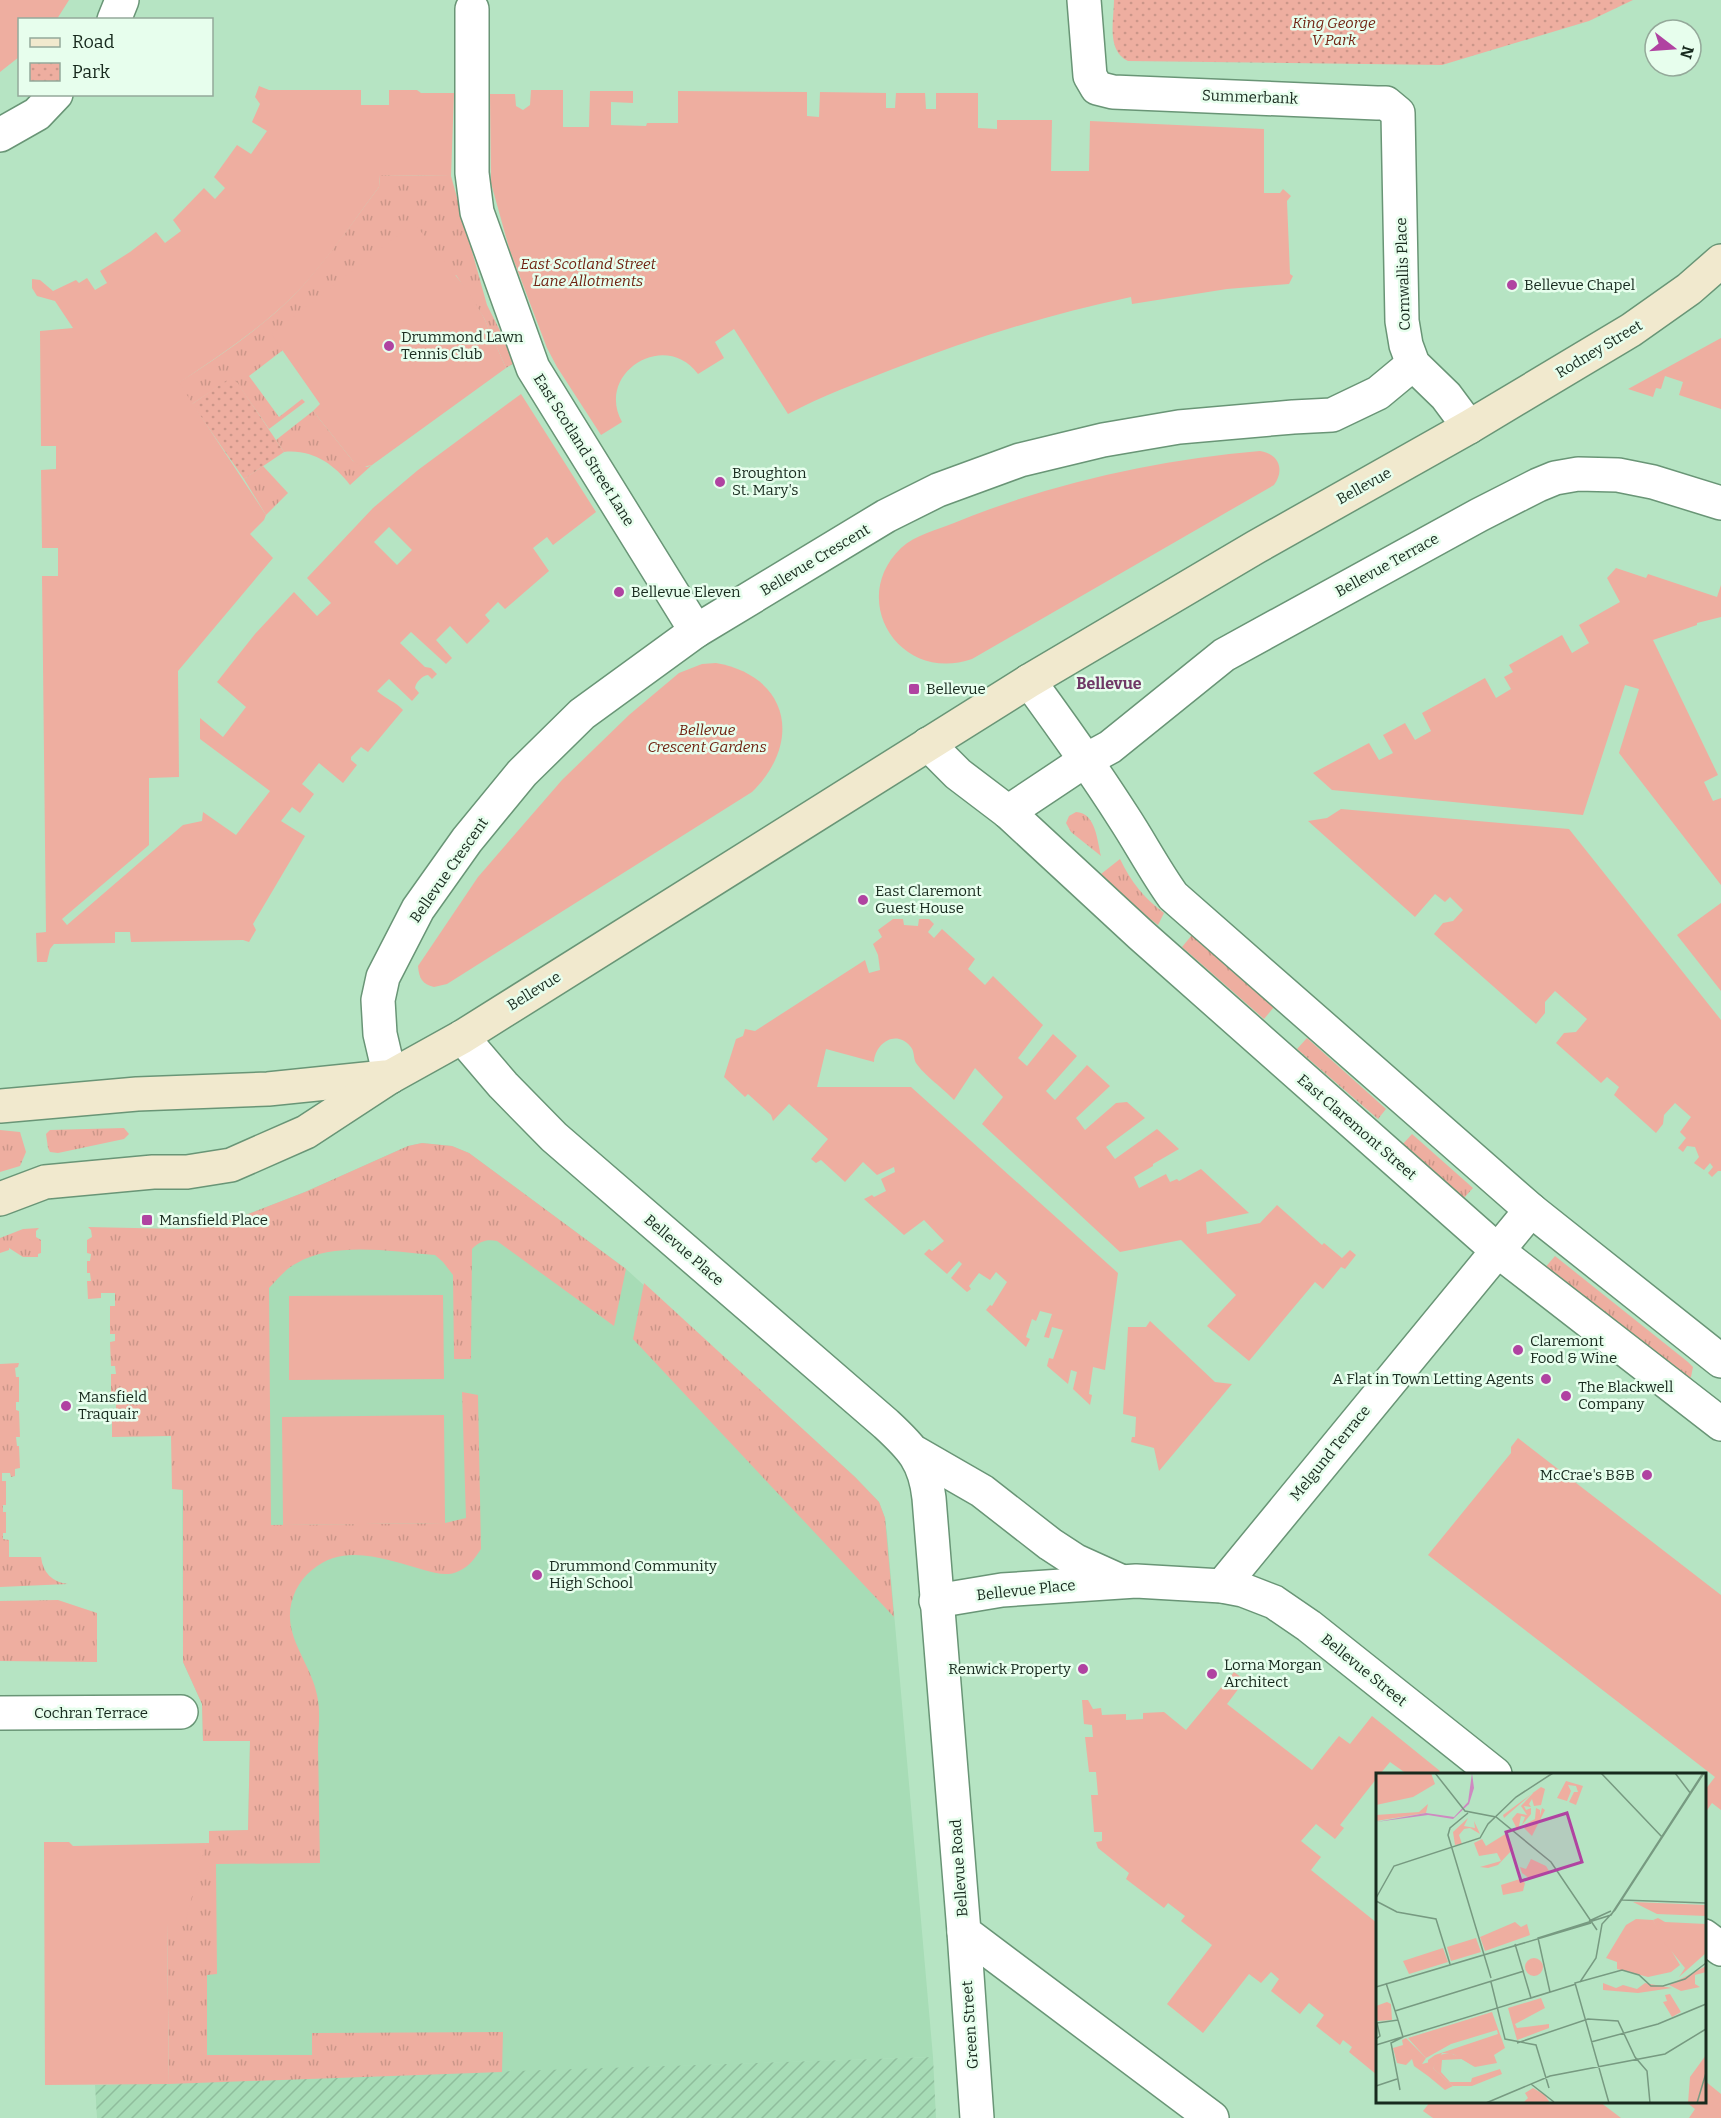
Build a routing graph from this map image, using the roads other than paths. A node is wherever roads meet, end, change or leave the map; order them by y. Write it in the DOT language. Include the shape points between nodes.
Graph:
graph roads {
  1 [pos="122,0"];
  2 [pos="1084,0"];
  3 [pos="472,9"];
  4 [pos="115,18"];
  5 [pos="54,96"];
  6 [pos="1387,106"];
  7 [pos="0,135"];
  8 [pos="1721,261"];
  9 [pos="1413,364"];
  10 [pos="1469,427"];
  11 [pos="1721,503"];
  12 [pos="696,631"];
  13 [pos="1029,681"];
  14 [pos="928,744"];
  15 [pos="1086,760"];
  16 [pos="1008,812"];
  17 [pos="462,1036"];
  18 [pos="390,1077"];
  19 [pos="0,1106"];
  20 [pos="0,1199"];
  21 [pos="1532,1210"];
  22 [pos="1498,1251"];
  23 [pos="1721,1360"];
  24 [pos="1721,1424"];
  25 [pos="916,1453"];
  26 [pos="1123,1582"];
  27 [pos="1222,1586"];
  28 [pos="936,1601"];
  29 [pos="181,1712"];
  30 [pos="0,1713"];
  31 [pos="1494,1773"];
  32 [pos="963,1932"];
  33 [pos="1706,1938"];
  34 [pos="1721,1949"];
  35 [pos="977,2118"];
  36 [pos="1212,2118"];
  1 -- 4 [label="street"];
  2 -- 6 [label="street, Summerbank" via="1090,76 1097,88 1113,93"];
  3 -- 12 [label="street, East Scotland Street Lane" via="472,173 477,212 529,357"];
  5 -- 7 [label="street" via="37,114"];
  6 -- 9 [label="street, Cornwallis Place" via="1402,321"];
  8 -- 10 [label="main road, Rodney Street" via="1631,330"];
  9 -- 10 [label="street, Cornwallis Place" via="1446,396"];
  9 -- 12 [label="street, Bellevue Crescent" via="1378,393 1332,416 1179,427 1103,440 1020,460 938,490 886,516"];
  10 -- 13 [label="main road, Bellevue"];
  11 -- 15 [label="street, Bellevue Terrace" via="1618,474 1555,478 1479,514 1224,655 1110,747"];
  12 -- 18 [label="street, Bellevue Crescent" via="582,714 522,773 466,840 418,909 383,977 378,1000 380,1034"];
  13 -- 14 [label="main road, Bellevue"];
  13 -- 15 [label="street"];
  14 -- 16 [label="street, East Claremont Street" via="958,774"];
  14 -- 17 [label="main road, Bellevue"];
  15 -- 16 [label="street"];
  15 -- 21 [label="street" via="1173,896"];
  16 -- 22 [label="street, East Claremont Street" via="1149,943"];
  17 -- 18 [label="main road"];
  17 -- 25 [label="street, Bellevue Place" via="554,1137"];
  18 -- 19 [label="main road"];
  18 -- 20 [label="main road" via="306,1131 231,1165 45,1182"];
  21 -- 22 [label="street, Melgund Terrace"];
  21 -- 23 [label="street"];
  22 -- 24 [label="street, East Claremont Street"];
  22 -- 27 [label="street, Melgund Terrace"];
  25 -- 26 [label="street, Bellevue Place" via="982,1491 1076,1561"];
  25 -- 28 [label="street, Bellevue Place" via="927,1484"];
  26 -- 27 [label="street, Bellevue Place"];
  26 -- 28 [label="street, Bellevue Place" via="1002,1590"];
  27 -- 31 [label="street, Bellevue Street" via="1243,1590 1285,1608"];
  28 -- 32 [label="street, Bellevue Road"];
  29 -- 30 [label="street, Cochran Terrace"];
  32 -- 35 [label="street, Green Street"];
  32 -- 36 [label="street, Bellevue Road"];
  33 -- 34 [label="street"];
}
